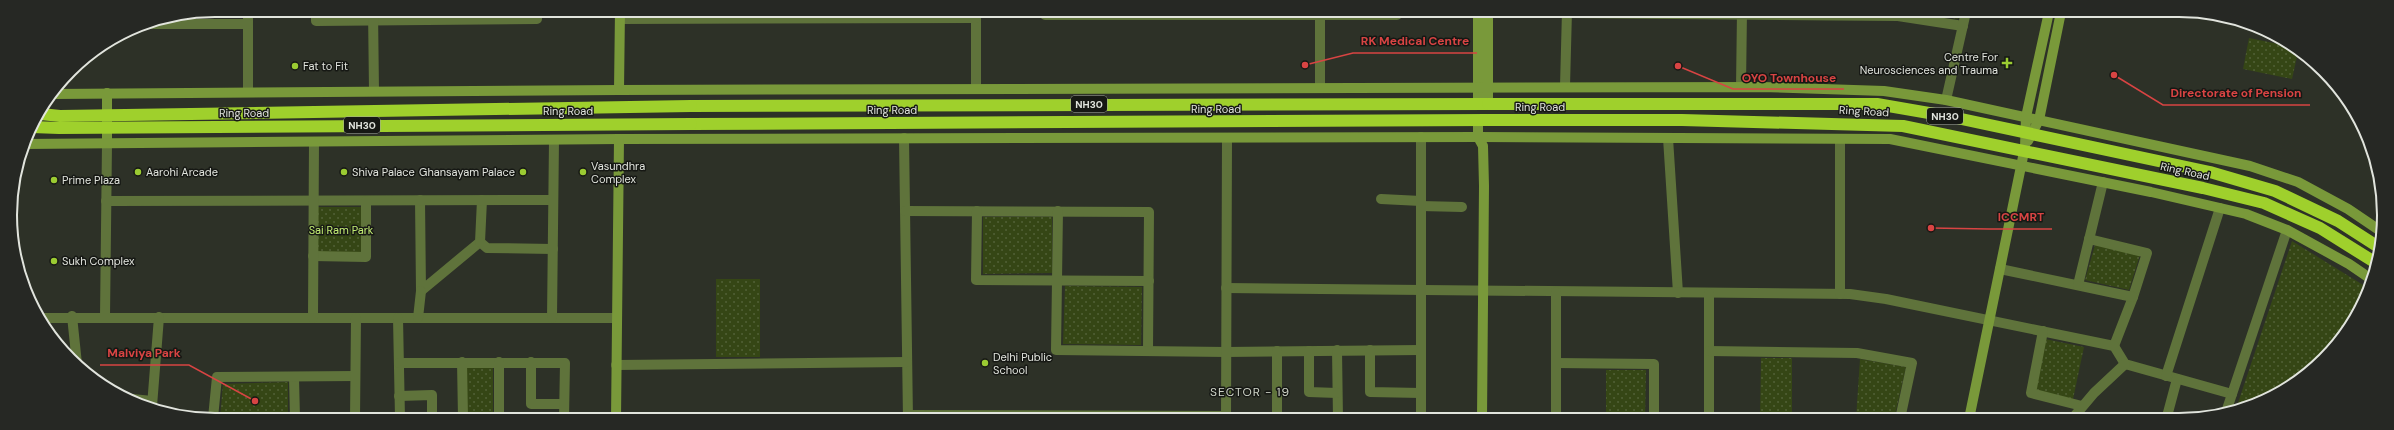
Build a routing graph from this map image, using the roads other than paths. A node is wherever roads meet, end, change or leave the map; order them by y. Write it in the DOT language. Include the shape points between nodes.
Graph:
graph roads {
  1 [pos="248,17"];
  2 [pos="316,17"];
  3 [pos="354,17"];
  4 [pos="373,17"];
  5 [pos="489,17"];
  6 [pos="537,17"];
  7 [pos="620,17"];
  8 [pos="976,17"];
  9 [pos="1320,17"];
  10 [pos="1478,17"];
  11 [pos="1488,17"];
  12 [pos="1567,17"];
  13 [pos="1742,17"];
  14 [pos="1910,17"];
  15 [pos="1965,17"];
  16 [pos="2048,17"];
  17 [pos="2060,17"];
  18 [pos="185,20"];
  19 [pos="248,24"];
  20 [pos="1963,26"];
  21 [pos="1483,86"];
  22 [pos="1565,86"];
  23 [pos="1741,87"];
  24 [pos="1320,88"];
  25 [pos="976,89"];
  26 [pos="619,90"];
  27 [pos="374,91"];
  28 [pos="248,92"];
  29 [pos="108,93"];
  30 [pos="58,94"];
  31 [pos="1946,100"];
  32 [pos="1483,104"];
  33 [pos="45,114"];
  34 [pos="2026,117"];
  35 [pos="1483,120"];
  36 [pos="2039,120"];
  37 [pos="37,126"];
  38 [pos="1422,137"];
  39 [pos="904,138"];
  40 [pos="1227,138"];
  41 [pos="1668,138"];
  42 [pos="619,139"];
  43 [pos="1840,139"];
  44 [pos="554,140"];
  45 [pos="1483,140"];
  46 [pos="314,142"];
  47 [pos="107,143"];
  48 [pos="30,144"];
  49 [pos="2025,147"];
  50 [pos="2021,165"];
  51 [pos="2102,182"];
  52 [pos="1381,199"];
  53 [pos="420,200"];
  54 [pos="482,200"];
  55 [pos="553,200"];
  56 [pos="106,201"];
  57 [pos="313,201"];
  58 [pos="366,201"];
  59 [pos="1421,203"];
  60 [pos="1462,207"];
  61 [pos="2220,208"];
  62 [pos="905,211"];
  63 [pos="977,211"];
  64 [pos="1058,211"];
  65 [pos="2377,229"];
  66 [pos="2287,230"];
  67 [pos="2089,239"];
  68 [pos="480,242"];
  69 [pos="2374,245"];
  70 [pos="553,249"];
  71 [pos="313,256"];
  72 [pos="2371,260"];
  73 [pos="2000,268"];
  74 [pos="2367,276"];
  75 [pos="1057,281"];
  76 [pos="1149,281"];
  77 [pos="2078,286"];
  78 [pos="1226,288"];
  79 [pos="1421,290"];
  80 [pos="421,291"];
  81 [pos="1483,291"];
  82 [pos="1556,292"];
  83 [pos="1678,293"];
  84 [pos="1709,293"];
  85 [pos="1840,294"];
  86 [pos="2133,297"];
  87 [pos="72,316"];
  88 [pos="105,317"];
  89 [pos="159,317"];
  90 [pos="46,318"];
  91 [pos="313,318"];
  92 [pos="356,318"];
  93 [pos="398,318"];
  94 [pos="418,318"];
  95 [pos="552,318"];
  96 [pos="617,318"];
  97 [pos="1989,320"];
  98 [pos="2042,331"];
  99 [pos="2114,346"];
  100 [pos="1337,350"];
  101 [pos="1370,350"];
  102 [pos="1421,350"];
  103 [pos="1148,351"];
  104 [pos="1277,351"];
  105 [pos="1310,351"];
  106 [pos="1709,351"];
  107 [pos="1226,352"];
  108 [pos="76,356"];
  109 [pos="462,362"];
  110 [pos="499,362"];
  111 [pos="531,362"];
  112 [pos="907,362"];
  113 [pos="399,363"];
  114 [pos="1556,363"];
  115 [pos="2125,364"];
  116 [pos="616,365"];
  117 [pos="294,376"];
  118 [pos="356,376"];
  119 [pos="2166,376"];
  120 [pos="2177,379"];
  121 [pos="1337,393"];
  122 [pos="1421,393"];
  123 [pos="2232,394"];
  124 [pos="399,396"];
  125 [pos="152,402"];
  126 [pos="564,404"];
  127 [pos="2082,406"];
  128 [pos="2228,407"];
  129 [pos="213,413"];
  130 [pos="295,413"];
  131 [pos="355,413"];
  132 [pos="400,413"];
  133 [pos="432,413"];
  134 [pos="463,413"];
  135 [pos="499,413"];
  136 [pos="564,413"];
  137 [pos="616,413"];
  138 [pos="908,413"];
  139 [pos="1226,413"];
  140 [pos="1277,413"];
  141 [pos="1338,413"];
  142 [pos="1421,413"];
  143 [pos="1482,413"];
  144 [pos="1556,413"];
  145 [pos="1654,413"];
  146 [pos="1710,413"];
  147 [pos="1901,413"];
  148 [pos="1970,413"];
  149 [pos="2077,413"];
  150 [pos="2168,413"];
  1 -- 19 [label="street"];
  2 -- 3 [label="street" via="316,21"];
  4 -- 27 [label="street"];
  5 -- 6 [label="street"];
  7 -- 26 [label="street"];
  8 -- 25 [label="street"];
  9 -- 24 [label="street"];
  10 -- 21 [label="street"];
  11 -- 21 [label="street"];
  12 -- 22 [label="street"];
  13 -- 23 [label="street"];
  14 -- 20 [label="street"];
  15 -- 20 [label="street"];
  16 -- 34 [label="street"];
  17 -- 36 [label="street"];
  18 -- 19 [label="street"];
  19 -- 28 [label="street"];
  20 -- 31 [label="street"];
  21 -- 22 [label="street, Ring Road"];
  21 -- 24 [label="street, Ring Road"];
  21 -- 32 [label="street"];
  22 -- 23 [label="street, Ring Road"];
  23 -- 31 [label="street, Ring Road" via="1884,91"];
  24 -- 25 [label="street, Ring Road"];
  25 -- 26 [label="street, Ring Road"];
  26 -- 27 [label="street, Ring Road"];
  27 -- 28 [label="street, Ring Road"];
  28 -- 29 [label="street, Ring Road"];
  29 -- 30 [label="street, Ring Road"];
  29 -- 47 [label="street"];
  31 -- 34 [label="street, Ring Road"];
  32 -- 33 [label="highway, Ring Road / NH30, bridge" via="691,106"];
  32 -- 69 [label="highway, Ring Road / NH30, bridge" via="1877,104 1952,117 2210,172 2275,191 2338,222"];
  34 -- 36 [label="street, Ring Road"];
  34 -- 49 [label="street"];
  35 -- 37 [label="highway, Ring Road / NH30, bridge"];
  35 -- 45 [label="street"];
  35 -- 72 [label="highway, Ring Road / NH30, bridge" via="1682,120 1903,126 2204,188 2264,203 2320,228"];
  36 -- 49 [label="street"];
  36 -- 65 [label="street, Ring Road" via="2250,166 2298,182 2348,209"];
  38 -- 40 [label="street"];
  38 -- 45 [label="street"];
  38 -- 59 [label="street"];
  39 -- 40 [label="street"];
  39 -- 42 [label="street"];
  39 -- 62 [label="street"];
  40 -- 78 [label="street"];
  41 -- 43 [label="street"];
  41 -- 45 [label="street"];
  41 -- 83 [label="street"];
  42 -- 44 [label="street"];
  42 -- 96 [label="street"];
  43 -- 50 [label="street" via="1890,139"];
  43 -- 85 [label="street"];
  44 -- 46 [label="street"];
  44 -- 55 [label="street"];
  45 -- 81 [label="street"];
  46 -- 47 [label="street"];
  46 -- 57 [label="street"];
  47 -- 48 [label="street"];
  47 -- 56 [label="street"];
  49 -- 50 [label="street"];
  50 -- 51 [label="street"];
  50 -- 73 [label="street"];
  51 -- 61 [label="street"];
  51 -- 67 [label="street"];
  52 -- 59 [label="street"];
  53 -- 54 [label="street"];
  53 -- 58 [label="street"];
  53 -- 80 [label="street"];
  54 -- 55 [label="street"];
  54 -- 68 [label="street"];
  55 -- 70 [label="street"];
  56 -- 57 [label="street"];
  56 -- 88 [label="street"];
  57 -- 58 [label="street"];
  57 -- 71 [label="street"];
  58 -- 71 [label="street" via="366,258"];
  59 -- 60 [label="street"];
  59 -- 79 [label="street"];
  61 -- 66 [label="street" via="2246,214"];
  61 -- 119 [label="street"];
  62 -- 63 [label="street"];
  62 -- 112 [label="street"];
  63 -- 64 [label="street"];
  63 -- 75 [label="street" via="976,280"];
  64 -- 75 [label="street"];
  64 -- 76 [label="street" via="1149,212"];
  66 -- 74 [label="street"];
  66 -- 123 [label="street"];
  67 -- 77 [label="street"];
  67 -- 86 [label="street" via="2147,253"];
  68 -- 70 [label="street" via="487,248"];
  68 -- 80 [label="street"];
  70 -- 95 [label="street"];
  71 -- 91 [label="street"];
  73 -- 77 [label="street"];
  73 -- 97 [label="street"];
  75 -- 76 [label="street"];
  75 -- 103 [label="street" via="1056,350"];
  76 -- 103 [label="street"];
  77 -- 86 [label="street"];
  78 -- 79 [label="street"];
  78 -- 107 [label="street"];
  79 -- 81 [label="street"];
  79 -- 102 [label="street"];
  80 -- 94 [label="street"];
  81 -- 82 [label="street"];
  81 -- 143 [label="street"];
  82 -- 83 [label="street"];
  82 -- 114 [label="street"];
  83 -- 84 [label="street"];
  84 -- 85 [label="street"];
  84 -- 106 [label="street"];
  85 -- 97 [label="street" via="1886,299"];
  86 -- 99 [label="street"];
  87 -- 88 [label="street"];
  87 -- 90 [label="street"];
  87 -- 108 [label="street"];
  88 -- 89 [label="street"];
  89 -- 91 [label="street"];
  89 -- 125 [label="street"];
  91 -- 92 [label="street"];
  92 -- 93 [label="street"];
  92 -- 118 [label="street"];
  93 -- 94 [label="street"];
  93 -- 113 [label="street"];
  94 -- 95 [label="street"];
  95 -- 96 [label="street"];
  96 -- 116 [label="street"];
  97 -- 98 [label="street"];
  97 -- 148 [label="street"];
  98 -- 99 [label="street"];
  98 -- 127 [label="street" via="2031,393"];
  99 -- 115 [label="street"];
  100 -- 101 [label="street"];
  100 -- 105 [label="street"];
  100 -- 121 [label="street"];
  101 -- 102 [label="street"];
  101 -- 122 [label="street" via="1370,392"];
  102 -- 122 [label="street"];
  103 -- 107 [label="street"];
  104 -- 105 [label="street"];
  104 -- 107 [label="street"];
  104 -- 140 [label="street"];
  105 -- 121 [label="street" via="1309,392"];
  106 -- 146 [label="street"];
  106 -- 147 [label="street" via="1857,353 1912,363"];
  107 -- 139 [label="street"];
  109 -- 110 [label="street"];
  109 -- 113 [label="street"];
  109 -- 134 [label="street"];
  110 -- 111 [label="street"];
  110 -- 135 [label="street"];
  111 -- 126 [label="street" via="531,404"];
  111 -- 126 [label="street" via="565,362"];
  112 -- 116 [label="street"];
  112 -- 138 [label="street"];
  113 -- 124 [label="street"];
  114 -- 144 [label="street"];
  114 -- 145 [label="street" via="1654,364"];
  115 -- 119 [label="street"];
  115 -- 127 [label="street"];
  116 -- 137 [label="street"];
  117 -- 118 [label="street"];
  117 -- 129 [label="street" via="217,377"];
  117 -- 130 [label="street"];
  118 -- 131 [label="street"];
  119 -- 120 [label="street"];
  120 -- 123 [label="street"];
  120 -- 150 [label="street"];
  121 -- 141 [label="street"];
  122 -- 142 [label="street"];
  123 -- 128 [label="street"];
  124 -- 132 [label="street"];
  124 -- 133 [label="street" via="432,395"];
  126 -- 136 [label="street"];
  127 -- 149 [label="street"];
}
